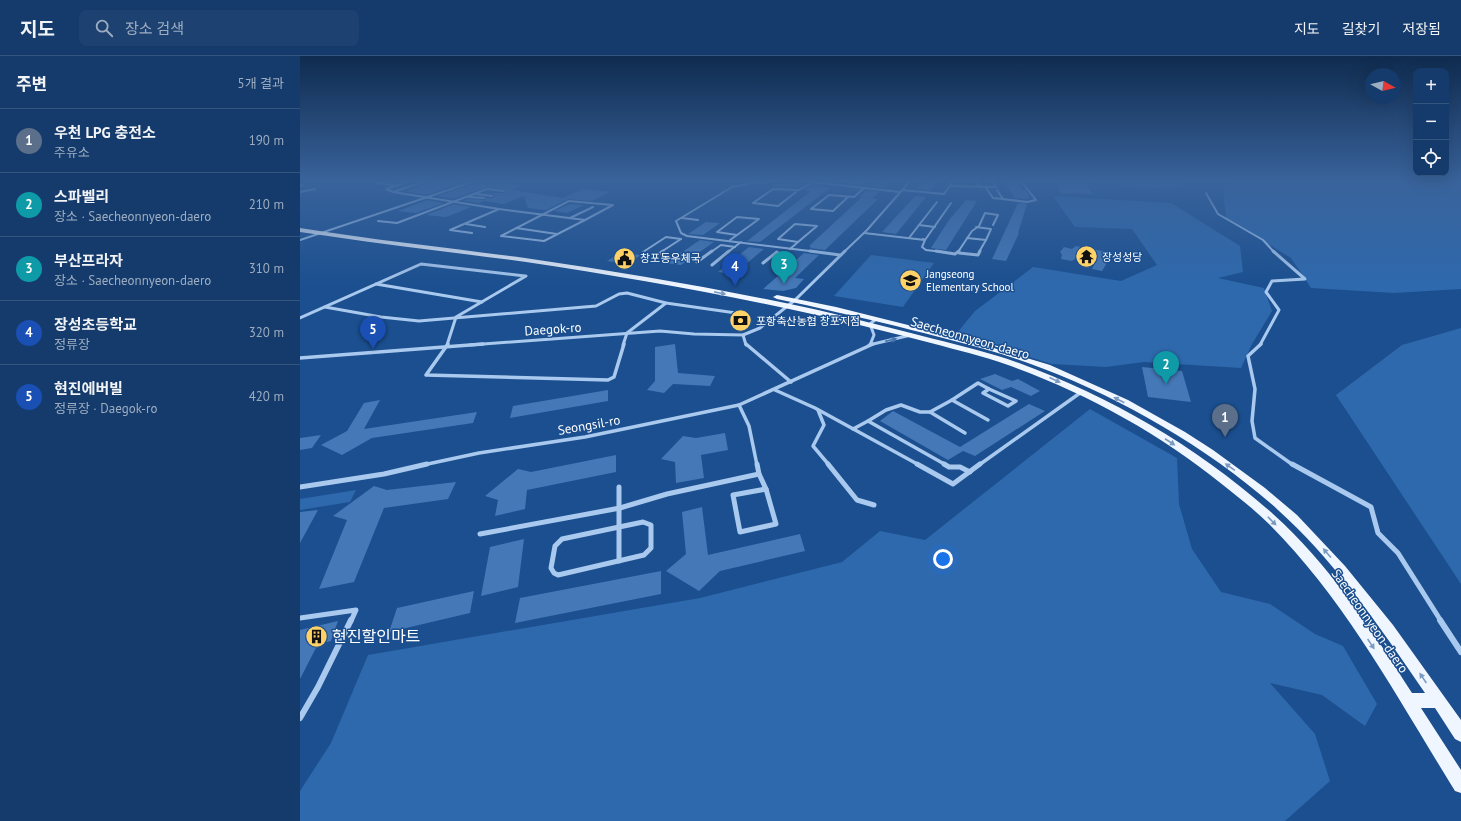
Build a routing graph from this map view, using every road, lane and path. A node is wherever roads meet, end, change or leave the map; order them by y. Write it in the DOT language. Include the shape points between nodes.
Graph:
graph roads {
  1 [pos="372,216"];
  2 [pos="417,216"];
  3 [pos="484,216"];
  4 [pos="541,216"];
  5 [pos="549,216"];
  6 [pos="574,216"];
  7 [pos="594,216"];
  8 [pos="685,216"];
  9 [pos="880,216"];
  10 [pos="926,216"];
  11 [pos="943,216"];
  12 [pos="984,216"];
  13 [pos="998,216"];
  14 [pos="1221,216"];
  15 [pos="570,218"];
  16 [pos="681,218"];
  17 [pos="585,220"];
  18 [pos="698,220"];
  19 [pos="378,221"];
  20 [pos="300,224"];
  21 [pos="465,224"];
  22 [pos="919,225"];
  23 [pos="993,225"];
  24 [pos="976,226"];
  25 [pos="485,227"];
  26 [pos="935,227"];
  27 [pos="516,228"];
  28 [pos="300,230"];
  29 [pos="332,230"];
  30 [pos="472,233"];
  31 [pos="864,233"];
  32 [pos="321,234"];
  33 [pos="558,234"];
  34 [pos="738,235"];
  35 [pos="687,236"];
  36 [pos="909,238"];
  37 [pos="967,238"];
  38 [pos="681,239"];
  39 [pos="300,240"];
  40 [pos="925,240"];
  41 [pos="986,240"];
  42 [pos="730,241"];
  43 [pos="741,242"];
  44 [pos="798,242"];
  45 [pos="735,247"];
  46 [pos="782,248"];
  47 [pos="790,249"];
  48 [pos="643,252"];
  49 [pos="776,253"];
  50 [pos="958,253"];
  51 [pos="659,254"];
  52 [pos="840,255"];
  53 [pos="697,262"];
  54 [pos="763,263"];
  55 [pos="712,264"];
  56 [pos="775,266"];
  57 [pos="376,284"];
  58 [pos="482,302"];
  59 [pos="666,303"];
  60 [pos="792,303"];
  61 [pos="324,307"];
  62 [pos="743,314"];
  63 [pos="456,317"];
  64 [pos="300,318"];
  65 [pos="873,322"];
  66 [pos="627,333"];
  67 [pos="743,335"];
  68 [pos="911,335"];
  69 [pos="870,345"];
  70 [pos="447,346"];
  71 [pos="300,358"];
  72 [pos="791,382"];
  73 [pos="989,389"];
  74 [pos="775,390"];
  75 [pos="1080,393"];
  76 [pos="952,400"];
  77 [pos="739,405"];
  78 [pos="818,409"];
  79 [pos="930,412"];
  80 [pos="988,420"];
  81 [pos="868,421"];
  82 [pos="853,429"];
  83 [pos="965,433"];
  84 [pos="970,472"];
  85 [pos="759,474"];
  86 [pos="300,487"];
  87 [pos="619,487"];
  88 [pos="766,489"];
  89 [pos="874,505"];
  90 [pos="620,508"];
  91 [pos="619,528"];
  92 [pos="480,534"];
  93 [pos="619,561"];
  94 [pos="300,618"];
  95 [pos="1461,652"];
  96 [pos="1408,700"];
  97 [pos="1439,701"];
  98 [pos="300,718"];
  99 [pos="1461,734"];
  100 [pos="1461,785"];
  1 -- 29 [label="street"];
  2 -- 19 [label="street" via="397,223"];
  3 -- 21 [label="street"];
  4 -- 27 [label="street"];
  5 -- 15 [label="street"];
  6 -- 15 [label="street"];
  7 -- 17 [label="street"];
  8 -- 16 [label="street"];
  9 -- 31 [label="street, Daegok-ro"];
  10 -- 22 [label="street"];
  11 -- 26 [label="street"];
  12 -- 24 [label="street" via="979,226"];
  13 -- 23 [label="street"];
  14 -- 95 [label="street" via="1263,240 1277,256 1305,279 1272,281 1266,292 1279,310 1262,343 1248,356 1255,389 1252,421 1255,438 1298,469 1371,507 1378,533 1398,553"];
  15 -- 17 [label="street"];
  16 -- 18 [label="street"];
  16 -- 35 [label="street" via="676,221 681,233"];
  17 -- 33 [label="street"];
  20 -- 29 [label="main road, Saecheonnyeon-daero"];
  21 -- 25 [label="street"];
  21 -- 30 [label="street" via="450,230"];
  22 -- 26 [label="street"];
  22 -- 36 [label="street"];
  24 -- 37 [label="street"];
  24 -- 41 [label="street" via="992,229"];
  26 -- 40 [label="street"];
  27 -- 33 [label="street"];
  27 -- 33 [label="street" via="501,236 544,241"];
  28 -- 32 [label="main road, Saecheonnyeon-daero"];
  29 -- 32 [label="street"];
  29 -- 60 [label="main road, Saecheonnyeon-daero" via="658,275"];
  31 -- 36 [label="street"];
  31 -- 52 [label="street, Daegok-ro"];
  32 -- 39 [label="street"];
  32 -- 60 [label="main road, Saecheonnyeon-daero, one-way" via="606,272"];
  34 -- 34 [label="street" via="753,223 758,219 737,217 717,232"];
  34 -- 42 [label="street"];
  35 -- 38 [label="street"];
  35 -- 42 [label="street"];
  36 -- 40 [label="street"];
  37 -- 41 [label="street"];
  37 -- 50 [label="street"];
  38 -- 48 [label="street" via="666,238"];
  38 -- 51 [label="street"];
  40 -- 50 [label="street" via="922,247 926,250"];
  41 -- 50 [label="street" via="978,255"];
  42 -- 43 [label="street"];
  43 -- 45 [label="street"];
  43 -- 46 [label="street"];
  44 -- 44 [label="street" via="778,239 795,224 816,226"];
  44 -- 47 [label="street"];
  45 -- 53 [label="street" via="721,245"];
  45 -- 55 [label="street"];
  46 -- 47 [label="street"];
  46 -- 49 [label="street"];
  47 -- 52 [label="street"];
  49 -- 54 [label="street"];
  49 -- 56 [label="street" via="787,254"];
  52 -- 60 [label="street, Daegok-ro"];
  57 -- 58 [label="street"];
  57 -- 58 [label="street" via="421,264 526,276"];
  57 -- 61 [label="street"];
  58 -- 63 [label="street"];
  59 -- 62 [label="street"];
  59 -- 63 [label="street" via="627,293 619,294 596,306"];
  59 -- 66 [label="street"];
  60 -- 65 [label="main road, Saecheonnyeon-daero"];
  60 -- 67 [label="street, Daegok-ro" via="760,328"];
  61 -- 63 [label="street" via="398,320 419,321"];
  61 -- 64 [label="street"];
  63 -- 70 [label="street"];
  65 -- 68 [label="main road, Saecheonnyeon-daero"];
  65 -- 69 [label="street" via="874,335"];
  97 -- 65 [label="main road, Saecheonnyeon-daero, one-way" via="1368,600 1324,549 1287,511 1233,469 1181,434 1134,407 1065,374 1016,356 938,334"];
  66 -- 67 [label="street, Daegok-ro" via="660,331"];
  66 -- 70 [label="street, Daegok-ro"];
  66 -- 70 [label="street" via="614,377 608,380 529,380 426,375"];
  67 -- 72 [label="street" via="746,345"];
  69 -- 68 [label="street, Seongsil-ro, one-way"];
  68 -- 75 [label="main road, Saecheonnyeon-daero, one-way" via="1013,364"];
  69 -- 72 [label="street, Seongsil-ro"];
  70 -- 71 [label="street, Daegok-ro"];
  72 -- 74 [label="street, Seongsil-ro"];
  73 -- 73 [label="street" via="983,393 1008,406 1016,402"];
  73 -- 76 [label="street" via="978,383"];
  74 -- 77 [label="street, Seongsil-ro"];
  74 -- 78 [label="street"];
  75 -- 84 [label="street"];
  75 -- 96 [label="main road, Saecheonnyeon-daero, one-way" via="1118,411 1209,467 1270,518 1307,557 1343,601"];
  76 -- 79 [label="street"];
  76 -- 80 [label="street"];
  77 -- 85 [label="street" via="749,426"];
  77 -- 86 [label="street, Seongsil-ro" via="585,436 480,453 384,474"];
  78 -- 82 [label="street"];
  78 -- 89 [label="street" via="824,425 813,446 857,500"];
  79 -- 81 [label="street" via="921,414 905,405 892,407"];
  79 -- 83 [label="street"];
  81 -- 82 [label="street"];
  81 -- 84 [label="street" via="949,467 960,467"];
  82 -- 84 [label="street" via="953,484"];
  85 -- 88 [label="street"];
  85 -- 90 [label="street" via="667,494"];
  87 -- 90 [label="street"];
  88 -- 88 [label="street" via="776,524 740,532 733,495"];
  90 -- 91 [label="street"];
  90 -- 92 [label="street"];
  91 -- 93 [label="street"];
  91 -- 93 [label="street" via="643,522 651,525 649,552"];
  91 -- 93 [label="street" via="562,539 555,546 551,568 558,575"];
  94 -- 98 [label="street" via="356,610"];
  96 -- 97 [label="main road"];
  96 -- 100 [label="main road, Saecheonnyeon-daero"];
  97 -- 99 [label="main road, Saecheonnyeon-daero"];
}
